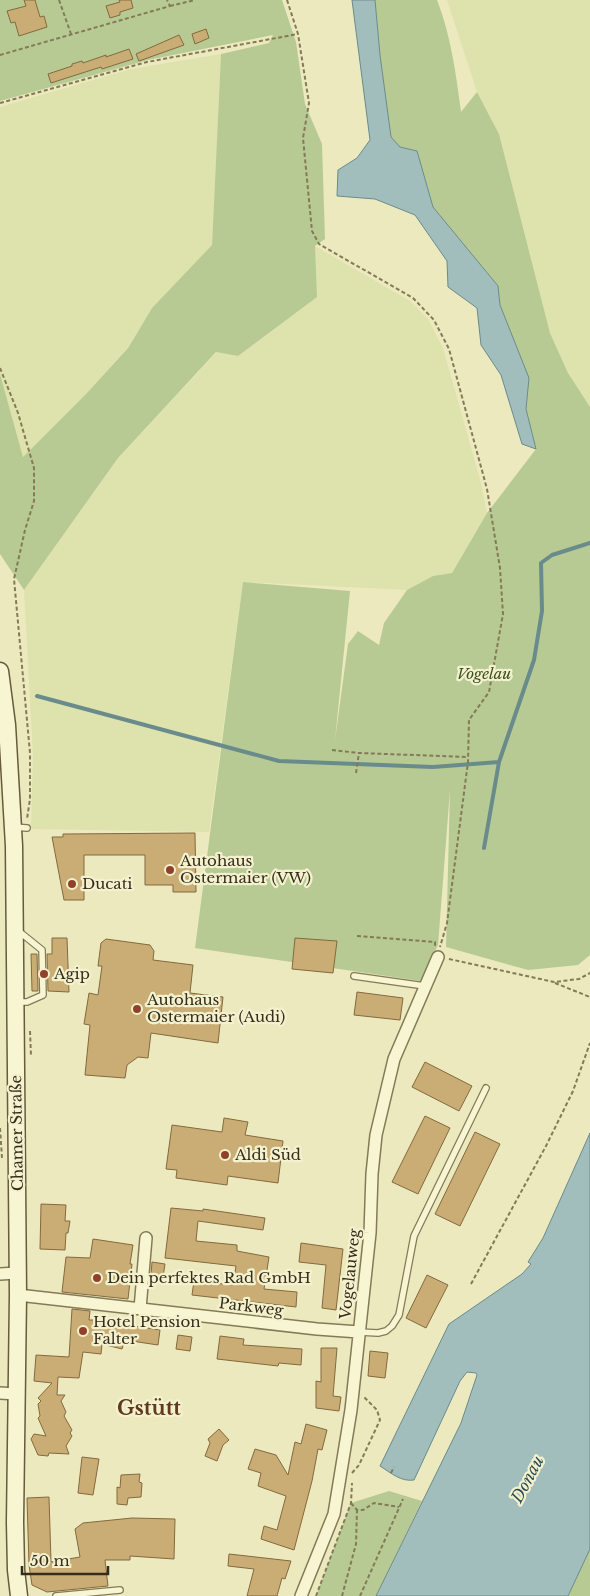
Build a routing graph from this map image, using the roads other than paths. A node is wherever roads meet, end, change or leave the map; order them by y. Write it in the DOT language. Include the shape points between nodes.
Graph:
graph roads {
  1 [pos="0,671"];
  2 [pos="6,783"];
  3 [pos="14,927"];
  4 [pos="438,957"];
  5 [pos="354,976"];
  6 [pos="425,986"];
  7 [pos="15,1002"];
  8 [pos="486,1088"];
  9 [pos="146,1238"];
  10 [pos="17,1273"];
  11 [pos="0,1274"];
  12 [pos="18,1295"];
  13 [pos="140,1309"];
  14 [pos="359,1332"];
  15 [pos="8,1394"];
  16 [pos="120,1590"];
  17 [pos="18,1596"];
  18 [pos="56,1596"];
  19 [pos="300,1596"];
  1 -- 2 [label="main road, Chamer Straße" via="7,725"];
  2 -- 3 [label="main road, Chamer Straße" via="20,828"];
  3 -- 7 [label="main road, Chamer Straße"];
  3 -- 7 [label="lane" via="42,950 42,995 27,1002"];
  4 -- 6 [label="street, Vogelauweg"];
  5 -- 6 [label="lane"];
  6 -- 14 [label="street, Vogelauweg" via="394,1060 376,1136"];
  7 -- 10 [label="main road, Chamer Straße"];
  8 -- 14 [label="lane" via="414,1236 399,1314 386,1332"];
  9 -- 13 [label="street"];
  10 -- 11 [label="street"];
  10 -- 12 [label="main road, Chamer Straße"];
  12 -- 13 [label="street, Parkweg"];
  12 -- 15 [label="main road, Chamer Straße"];
  13 -- 14 [label="street, Parkweg"];
  14 -- 19 [label="street, Vogelauweg" via="334,1514"];
  15 -- 17 [label="main road, Chamer Straße"];
  16 -- 18 [label="lane"];
}
